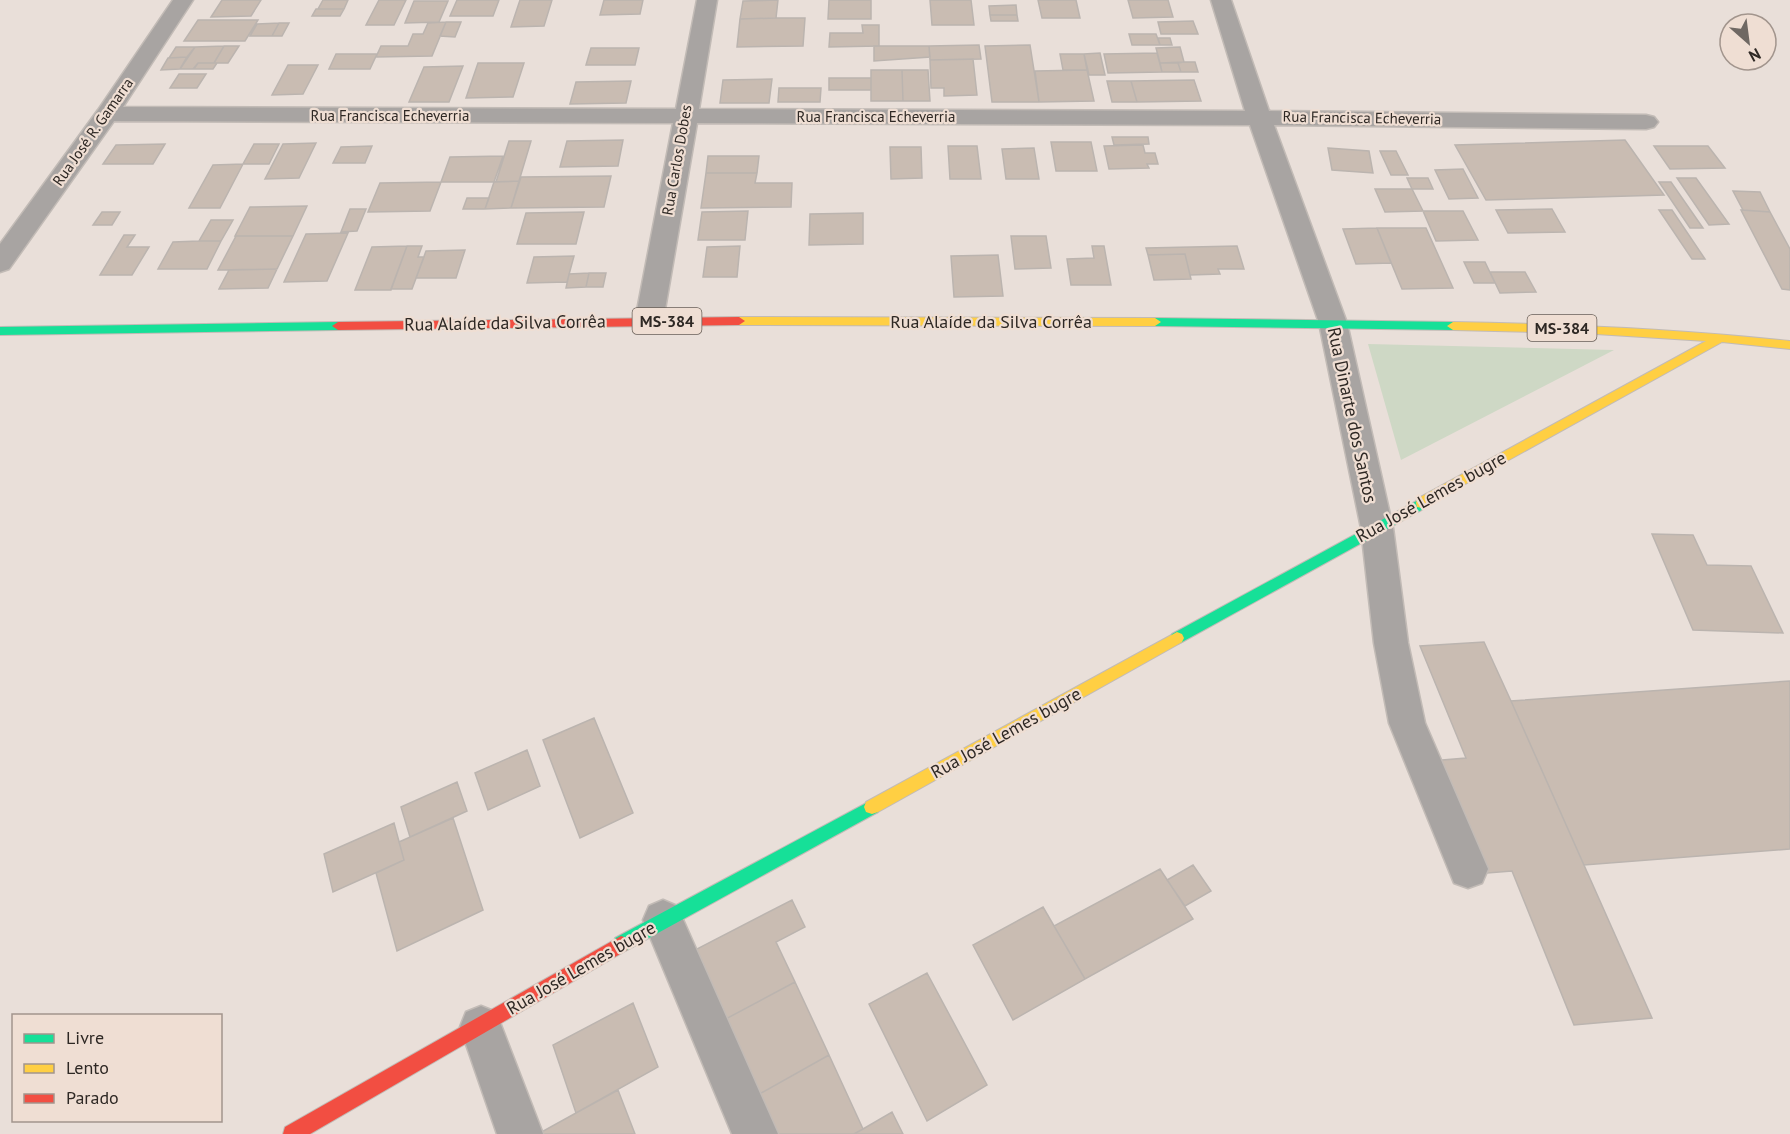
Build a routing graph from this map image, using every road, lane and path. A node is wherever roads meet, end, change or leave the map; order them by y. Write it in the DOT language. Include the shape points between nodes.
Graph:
graph roads {
  1 [pos="183,0"];
  2 [pos="707,0"];
  3 [pos="1221,0"];
  4 [pos="107,114"];
  5 [pos="1259,117"];
  6 [pos="684,118"];
  7 [pos="1646,122"];
  8 [pos="0,263"];
  9 [pos="649,321"];
  10 [pos="1333,323"];
  11 [pos="0,331"];
  12 [pos="1722,337"];
  13 [pos="1790,345"];
  14 [pos="1377,528"];
  15 [pos="1468,869"];
  16 [pos="663,920"];
  17 [pos="481,1027"];
  18 [pos="292,1134"];
  19 [pos="520,1134"];
  20 [pos="755,1134"];
  1 -- 4 [label="street, Rua José R. Gamarra"];
  2 -- 6 [label="street, Rua Carlos Dobes"];
  3 -- 5 [label="street, Rua Dinarte dos Santos"];
  4 -- 6 [label="street, Rua Francisca Echeverria"];
  4 -- 8 [label="street, Rua José R. Gamarra"];
  5 -- 6 [label="street, Rua Francisca Echeverria"];
  5 -- 7 [label="street, Rua Francisca Echeverria"];
  5 -- 10 [label="street, Rua Dinarte dos Santos"];
  6 -- 9 [label="street, Rua Carlos Dobes"];
  9 -- 10 [label="main road, Rua Alaíde da Silva Corrêa / MS-384"];
  9 -- 11 [label="main road, Rua Alaíde da Silva Corrêa / MS-384"];
  10 -- 12 [label="main road, MS-384" via="1567,328"];
  10 -- 14 [label="street, Rua Dinarte dos Santos"];
  12 -- 13 [label="main road, MS-384"];
  12 -- 14 [label="main road, Rua José Lemes bugre"];
  14 -- 15 [label="street, Rua Dinarte dos Santos" via="1391,643 1407,723"];
  14 -- 16 [label="main road, Rua José Lemes bugre"];
  16 -- 17 [label="main road, Rua José Lemes bugre"];
  16 -- 20 [label="street"];
  17 -- 18 [label="main road, Rua José Lemes bugre"];
  17 -- 19 [label="street"];
}
